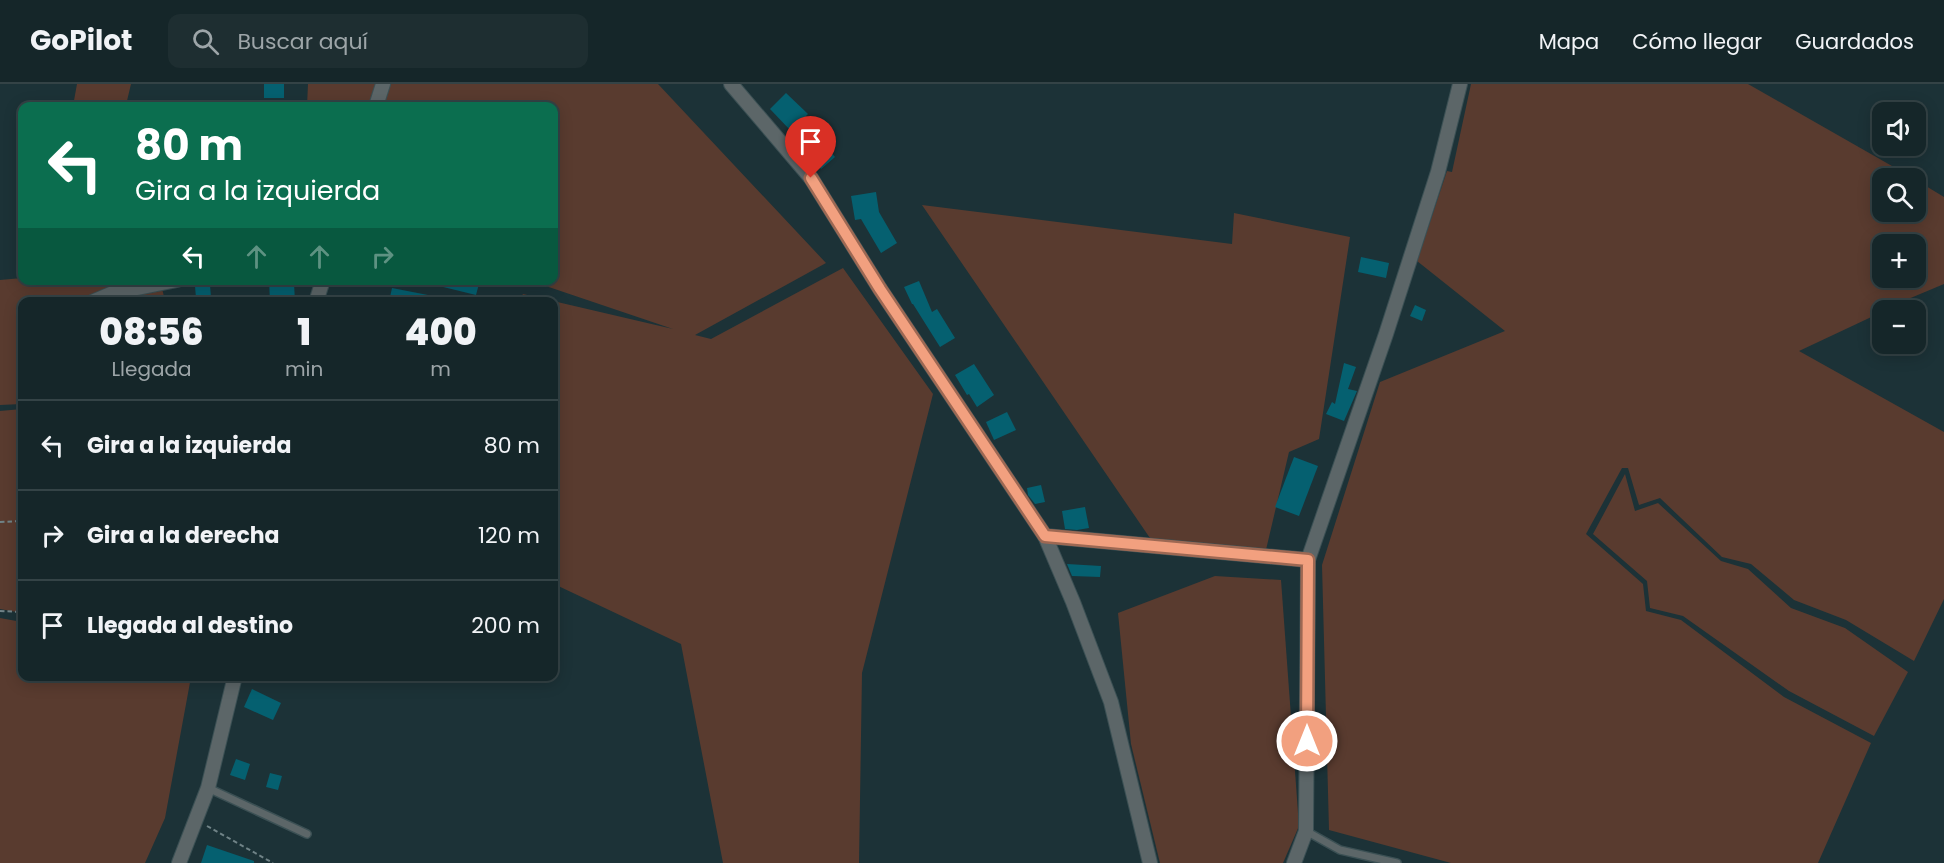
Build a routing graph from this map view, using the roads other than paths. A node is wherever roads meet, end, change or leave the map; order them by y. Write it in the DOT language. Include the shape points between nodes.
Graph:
graph roads {
  1 [pos="383,84"];
  2 [pos="731,84"];
  3 [pos="1460,84"];
  4 [pos="377,102"];
  5 [pos="152,285"];
  6 [pos="104,297"];
  7 [pos="1045,536"];
  8 [pos="1308,560"];
  9 [pos="234,681"];
  10 [pos="208,788"];
  11 [pos="1306,831"];
  12 [pos="307,834"];
  13 [pos="179,863"];
  14 [pos="1150,863"];
  15 [pos="1294,863"];
  16 [pos="1397,863"];
  1 -- 4 [label="street"];
  2 -- 7 [label="street" via="811,178"];
  3 -- 8 [label="street" via="1438,172 1390,323"];
  5 -- 6 [label="street"];
  7 -- 8 [label="street"];
  7 -- 14 [label="street" via="1111,702"];
  8 -- 11 [label="street"];
  9 -- 10 [label="street"];
  10 -- 12 [label="lane"];
  10 -- 13 [label="street"];
  11 -- 15 [label="street"];
  11 -- 16 [label="lane" via="1340,850"];
}
